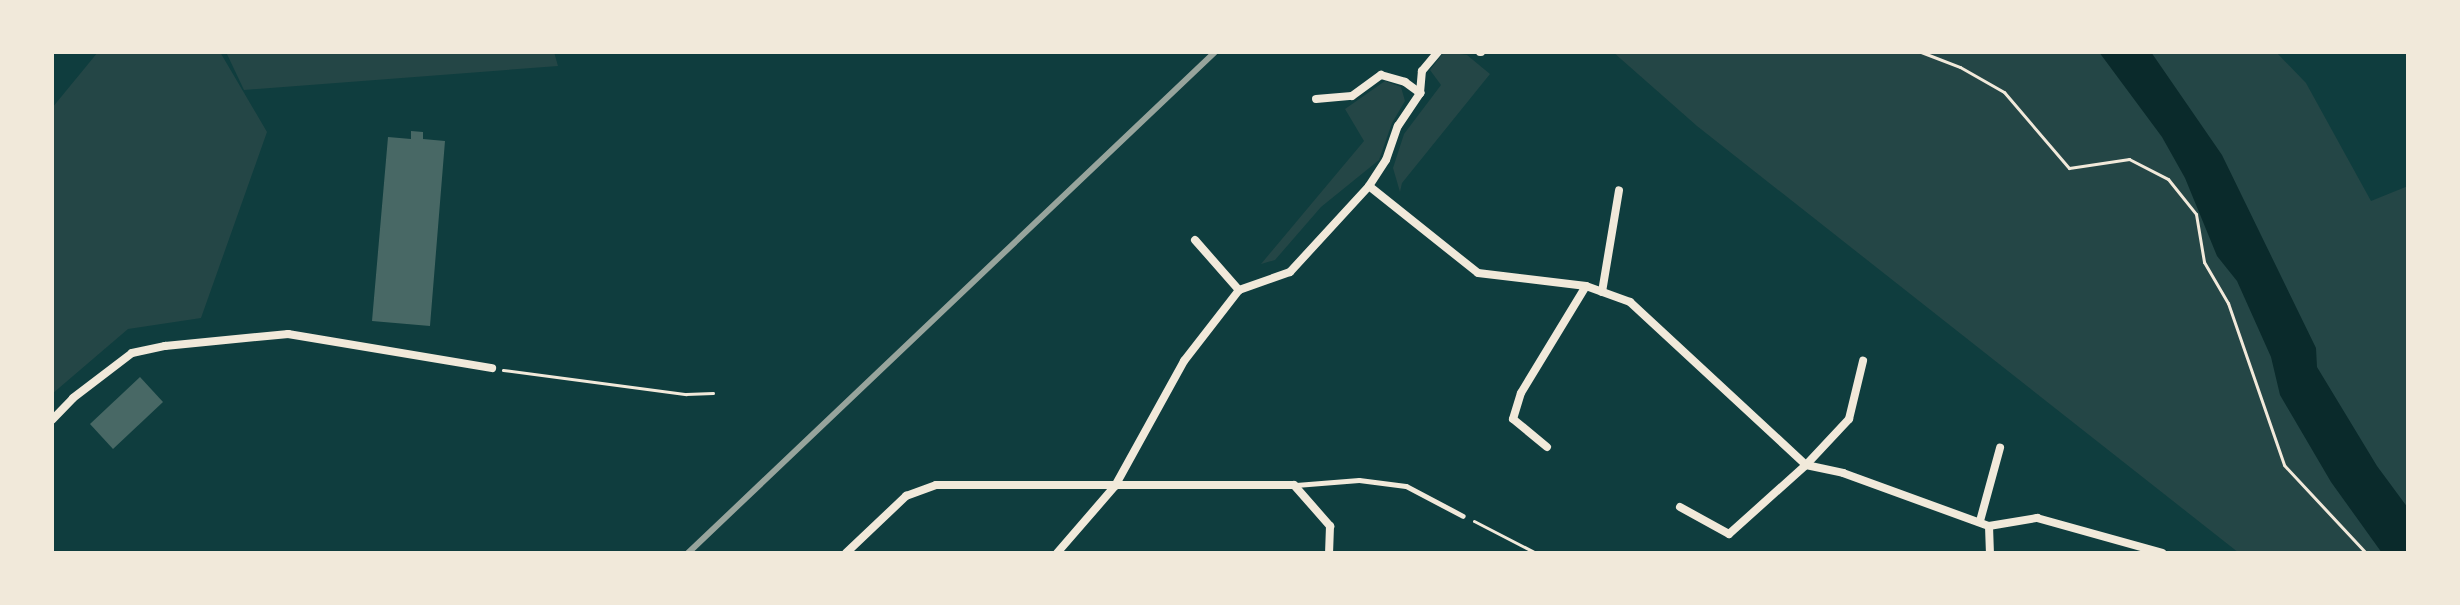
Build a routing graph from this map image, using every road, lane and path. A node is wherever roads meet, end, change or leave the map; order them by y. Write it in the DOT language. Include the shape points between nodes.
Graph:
graph roads {
  1 [pos="1438,52"];
  2 [pos="1921,52"];
  3 [pos="1420,93"];
  4 [pos="1316,99"];
  5 [pos="1369,186"];
  6 [pos="1619,190"];
  7 [pos="1195,240"];
  8 [pos="1586,286"];
  9 [pos="1239,290"];
  10 [pos="1602,292"];
  11 [pos="1863,361"];
  12 [pos="492,368"];
  13 [pos="713,393"];
  14 [pos="52,420"];
  15 [pos="1547,447"];
  16 [pos="2000,448"];
  17 [pos="1806,465"];
  18 [pos="1294,485"];
  19 [pos="1115,486"];
  20 [pos="1680,507"];
  21 [pos="1463,516"];
  22 [pos="1980,521"];
  23 [pos="1989,526"];
  24 [pos="846,553"];
  25 [pos="1057,553"];
  26 [pos="1329,553"];
  27 [pos="1536,553"];
  28 [pos="1990,553"];
  29 [pos="2162,553"];
  30 [pos="2366,553"];
  1 -- 3 [label="street" via="1422,71"];
  2 -- 30 [label="path" via="2004,92 2069,168 2129,159 2168,179 2196,214 2204,262 2228,303 2284,465"];
  3 -- 4 [label="street" via="1381,75 1352,96"];
  3 -- 5 [label="street"];
  5 -- 8 [label="street" via="1478,273"];
  5 -- 9 [label="street" via="1290,272"];
  6 -- 10 [label="street"];
  7 -- 9 [label="street"];
  8 -- 10 [label="street"];
  8 -- 15 [label="street" via="1521,393 1513,419"];
  9 -- 19 [label="street" via="1184,361"];
  10 -- 17 [label="street" via="1630,302"];
  11 -- 17 [label="street" via="1849,419"];
  12 -- 13 [label="path" via="686,394"];
  12 -- 14 [label="street" via="288,334 165,346 132,353"];
  16 -- 22 [label="street"];
  17 -- 20 [label="street" via="1729,534"];
  17 -- 22 [label="street"];
  18 -- 19 [label="street"];
  18 -- 21 [label="lane" via="1359,480 1406,486"];
  18 -- 26 [label="street" via="1330,526"];
  19 -- 24 [label="street" via="936,485 906,496"];
  19 -- 25 [label="street"];
  21 -- 27 [label="path"];
  22 -- 23 [label="street"];
  23 -- 28 [label="street"];
  23 -- 29 [label="street" via="2037,518"];
}
